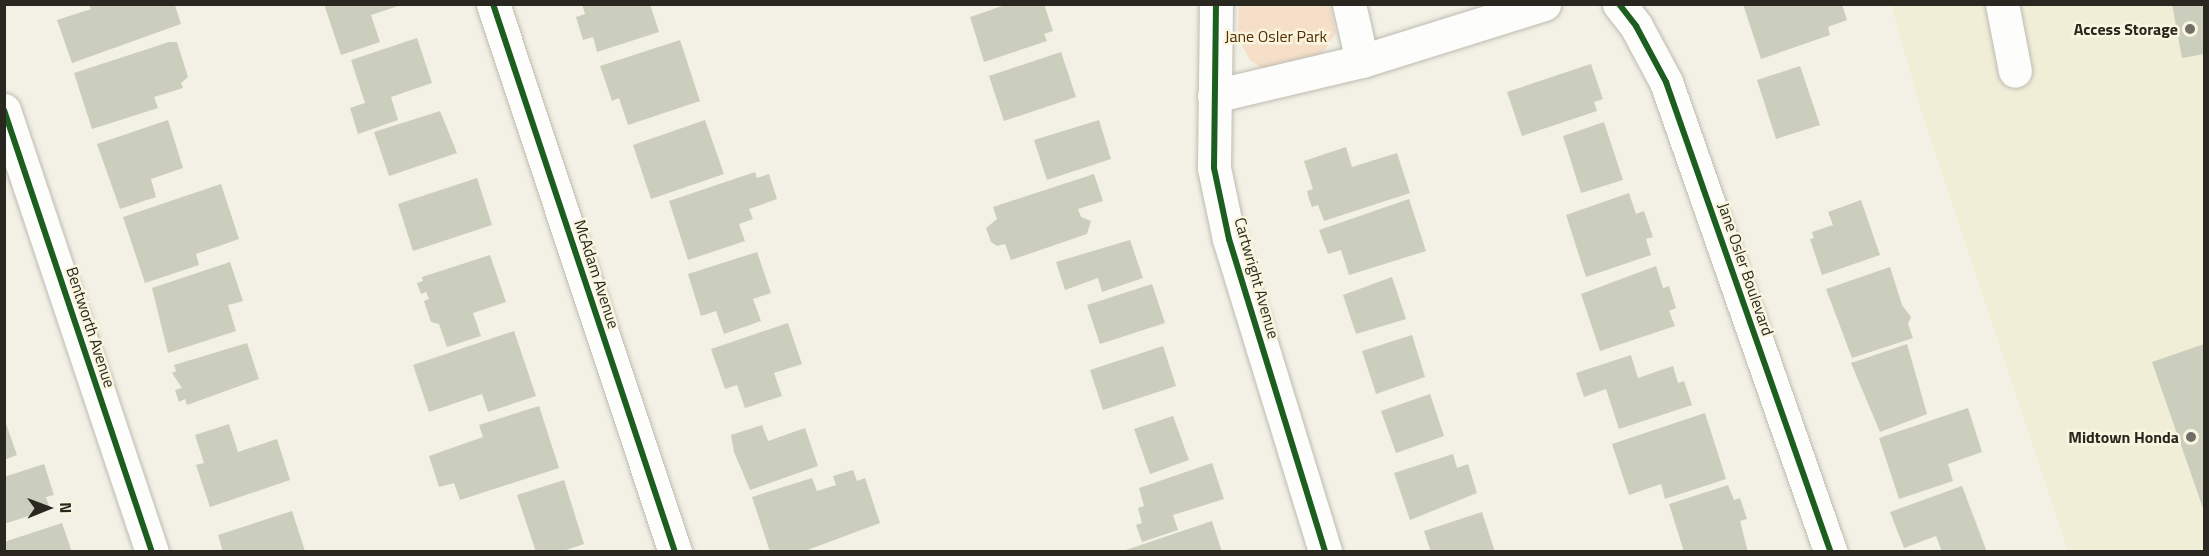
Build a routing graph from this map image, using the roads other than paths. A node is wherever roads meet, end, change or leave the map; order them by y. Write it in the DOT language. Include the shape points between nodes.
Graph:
graph roads {
  1 [pos="494,4"];
  2 [pos="1216,4"];
  3 [pos="1349,4"];
  4 [pos="1544,4"];
  5 [pos="1618,4"];
  6 [pos="2002,4"];
  7 [pos="1362,61"];
  8 [pos="2015,71"];
  9 [pos="1214,96"];
  10 [pos="4,110"];
  11 [pos="152,552"];
  12 [pos="675,552"];
  13 [pos="1325,552"];
  14 [pos="1831,552"];
  1 -- 12 [label="street, McAdam Avenue"];
  2 -- 9 [label="street, Cartwright Avenue"];
  3 -- 7 [label="street"];
  4 -- 7 [label="street"];
  5 -- 14 [label="street, Jane Osler Boulevard" via="1636,26 1666,82"];
  6 -- 8 [label="street"];
  7 -- 9 [label="street"];
  9 -- 13 [label="street, Cartwright Avenue" via="1214,168 1229,239"];
  10 -- 11 [label="street, Bentworth Avenue"];
}
